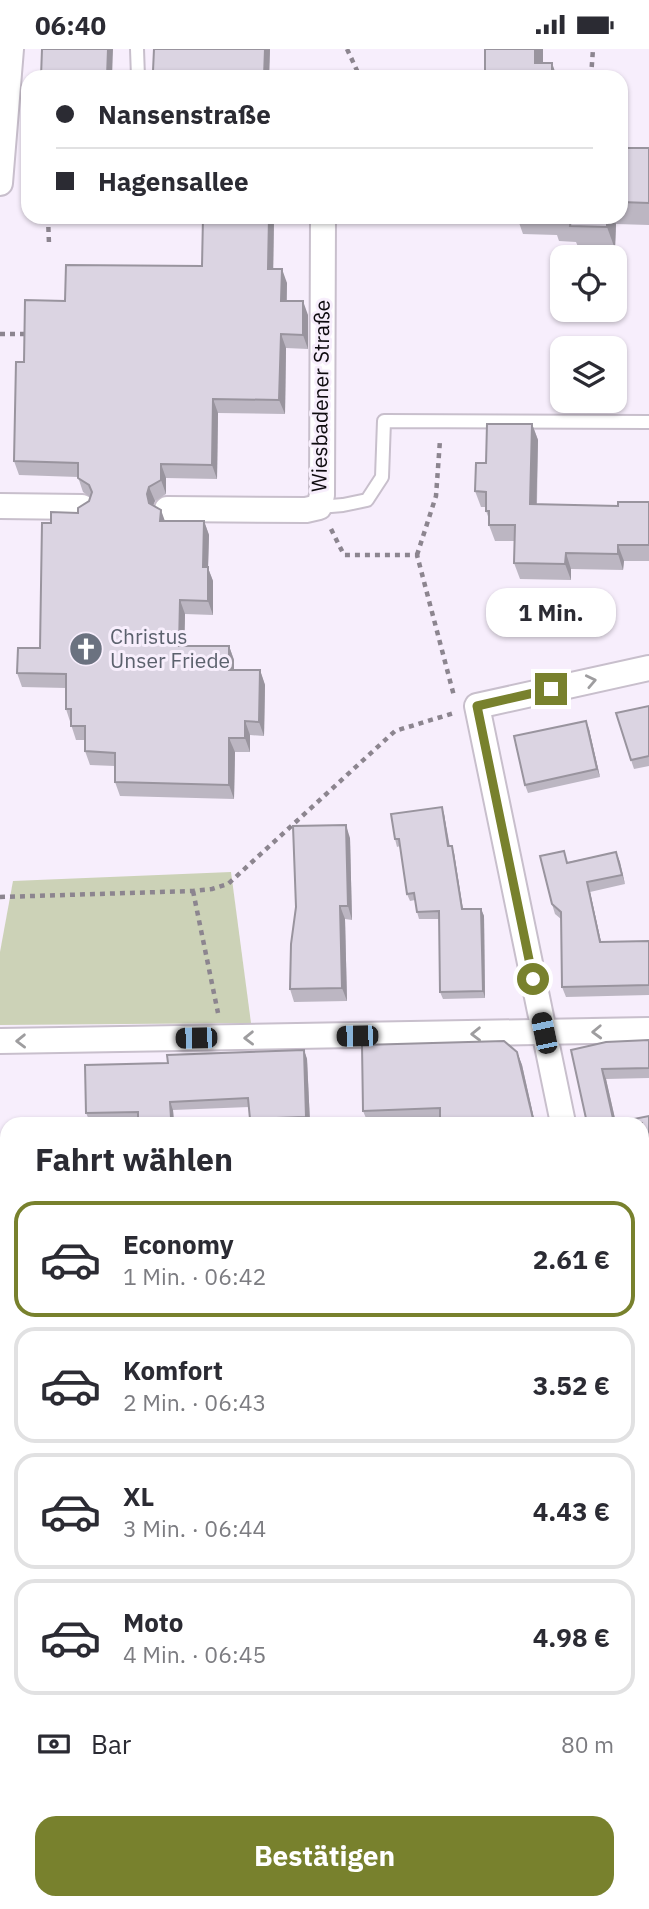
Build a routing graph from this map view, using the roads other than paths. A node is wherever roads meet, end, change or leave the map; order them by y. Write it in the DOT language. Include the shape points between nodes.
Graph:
graph roads {
  1 [pos="11,49"];
  2 [pos="137,49"];
  3 [pos="138,70"];
  4 [pos="0,183"];
  5 [pos="323,224"];
  6 [pos="649,422"];
  7 [pos="0,506"];
  8 [pos="82,507"];
  9 [pos="319,507"];
  10 [pos="167,509"];
  11 [pos="649,668"];
  12 [pos="649,1030"];
  13 [pos="544,1033"];
  14 [pos="0,1041"];
  15 [pos="562,1117"];
  1 -- 4 [label="street"];
  2 -- 3 [label="lane"];
  5 -- 9 [label="street, Wiesbadener Straße"];
  6 -- 9 [label="lane" via="384,421 382,477 367,500"];
  7 -- 8 [label="street"];
  9 -- 10 [label="street, Wiesbadener Straße"];
  13 -- 11 [label="street, one-way" via="477,706"];
  12 -- 13 [label="street, one-way"];
  13 -- 14 [label="street, one-way"];
  13 -- 15 [label="street"];
}
